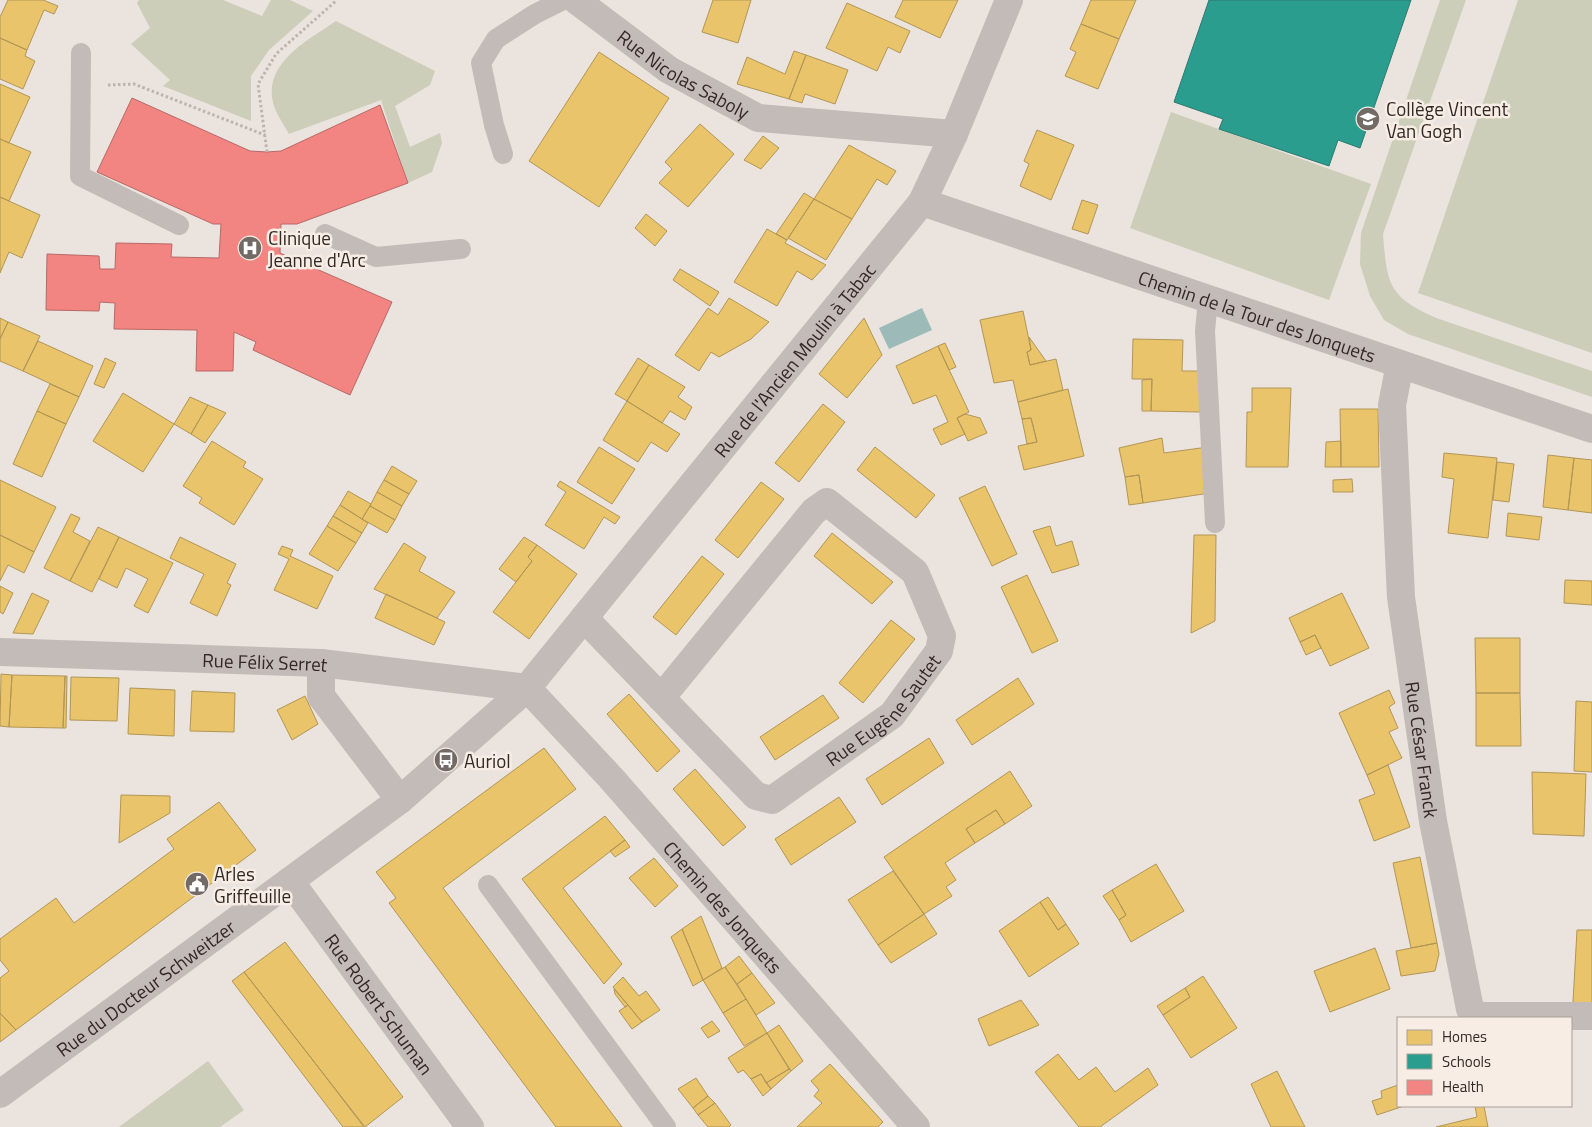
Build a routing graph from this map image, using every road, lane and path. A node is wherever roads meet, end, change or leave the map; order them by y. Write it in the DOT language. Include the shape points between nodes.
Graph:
graph roads {
  1 [pos="338,0"];
  2 [pos="563,0"];
  3 [pos="576,0"];
  4 [pos="1009,0"];
  5 [pos="81,53"];
  6 [pos="81,87"];
  7 [pos="954,134"];
  8 [pos="265,135"];
  9 [pos="267,152"];
  10 [pos="503,154"];
  11 [pos="922,202"];
  12 [pos="179,225"];
  13 [pos="325,234"];
  14 [pos="462,249"];
  15 [pos="1208,299"];
  16 [pos="1400,364"];
  17 [pos="1592,430"];
  18 [pos="1215,523"];
  19 [pos="584,618"];
  20 [pos="0,652"];
  21 [pos="321,663"];
  22 [pos="527,688"];
  23 [pos="661,698"];
  24 [pos="400,800"];
  25 [pos="290,881"];
  26 [pos="488,885"];
  27 [pos="1592,1016"];
  28 [pos="0,1094"];
  29 [pos="470,1127"];
  30 [pos="666,1127"];
  31 [pos="916,1127"];
  1 -- 8 [label="path" via="276,54 258,84"];
  2 -- 10 [label="lane" via="496,40 481,63"];
  3 -- 7 [label="street, Rue Nicolas Saboly" via="669,70 758,118"];
  4 -- 7 [label="street, Rue de l'Ancien Moulin à Tabac"];
  5 -- 6 [label="lane"];
  6 -- 8 [label="path" via="134,84"];
  6 -- 12 [label="lane" via="80,176"];
  7 -- 11 [label="street, Rue de l'Ancien Moulin à Tabac"];
  8 -- 9 [label="path"];
  11 -- 15 [label="street, Chemin de la Tour des Jonquets"];
  11 -- 19 [label="street, Rue de l'Ancien Moulin à Tabac"];
  13 -- 14 [label="lane" via="376,256"];
  15 -- 16 [label="street, Chemin de la Tour des Jonquets"];
  15 -- 18 [label="lane" via="1205,331"];
  16 -- 17 [label="street, Chemin de la Tour des Jonquets"];
  16 -- 27 [label="street, Rue César Franck" via="1392,405 1401,597 1433,821 1470,1009 1479,1016"];
  19 -- 22 [label="street, Rue de l'Ancien Moulin à Tabac"];
  19 -- 23 [label="street, Rue Eugène Sautet"];
  20 -- 21 [label="street, Rue Félix Serret"];
  21 -- 22 [label="street, Rue Félix Serret"];
  21 -- 24 [label="street" via="321,696"];
  22 -- 24 [label="street, Rue de l'Ancien Moulin à Tabac"];
  22 -- 31 [label="street, Chemin des Jonquets" via="611,778"];
  23 -- 23 [label="street, Rue Eugène Sautet" via="756,796 772,800 892,715 939,651 942,636 915,572 827,502 814,511"];
  24 -- 25 [label="street, Rue du Docteur Schweitzer"];
  25 -- 28 [label="street, Rue du Docteur Schweitzer"];
  25 -- 29 [label="street, Rue Robert Schuman"];
  26 -- 30 [label="lane"];
}
